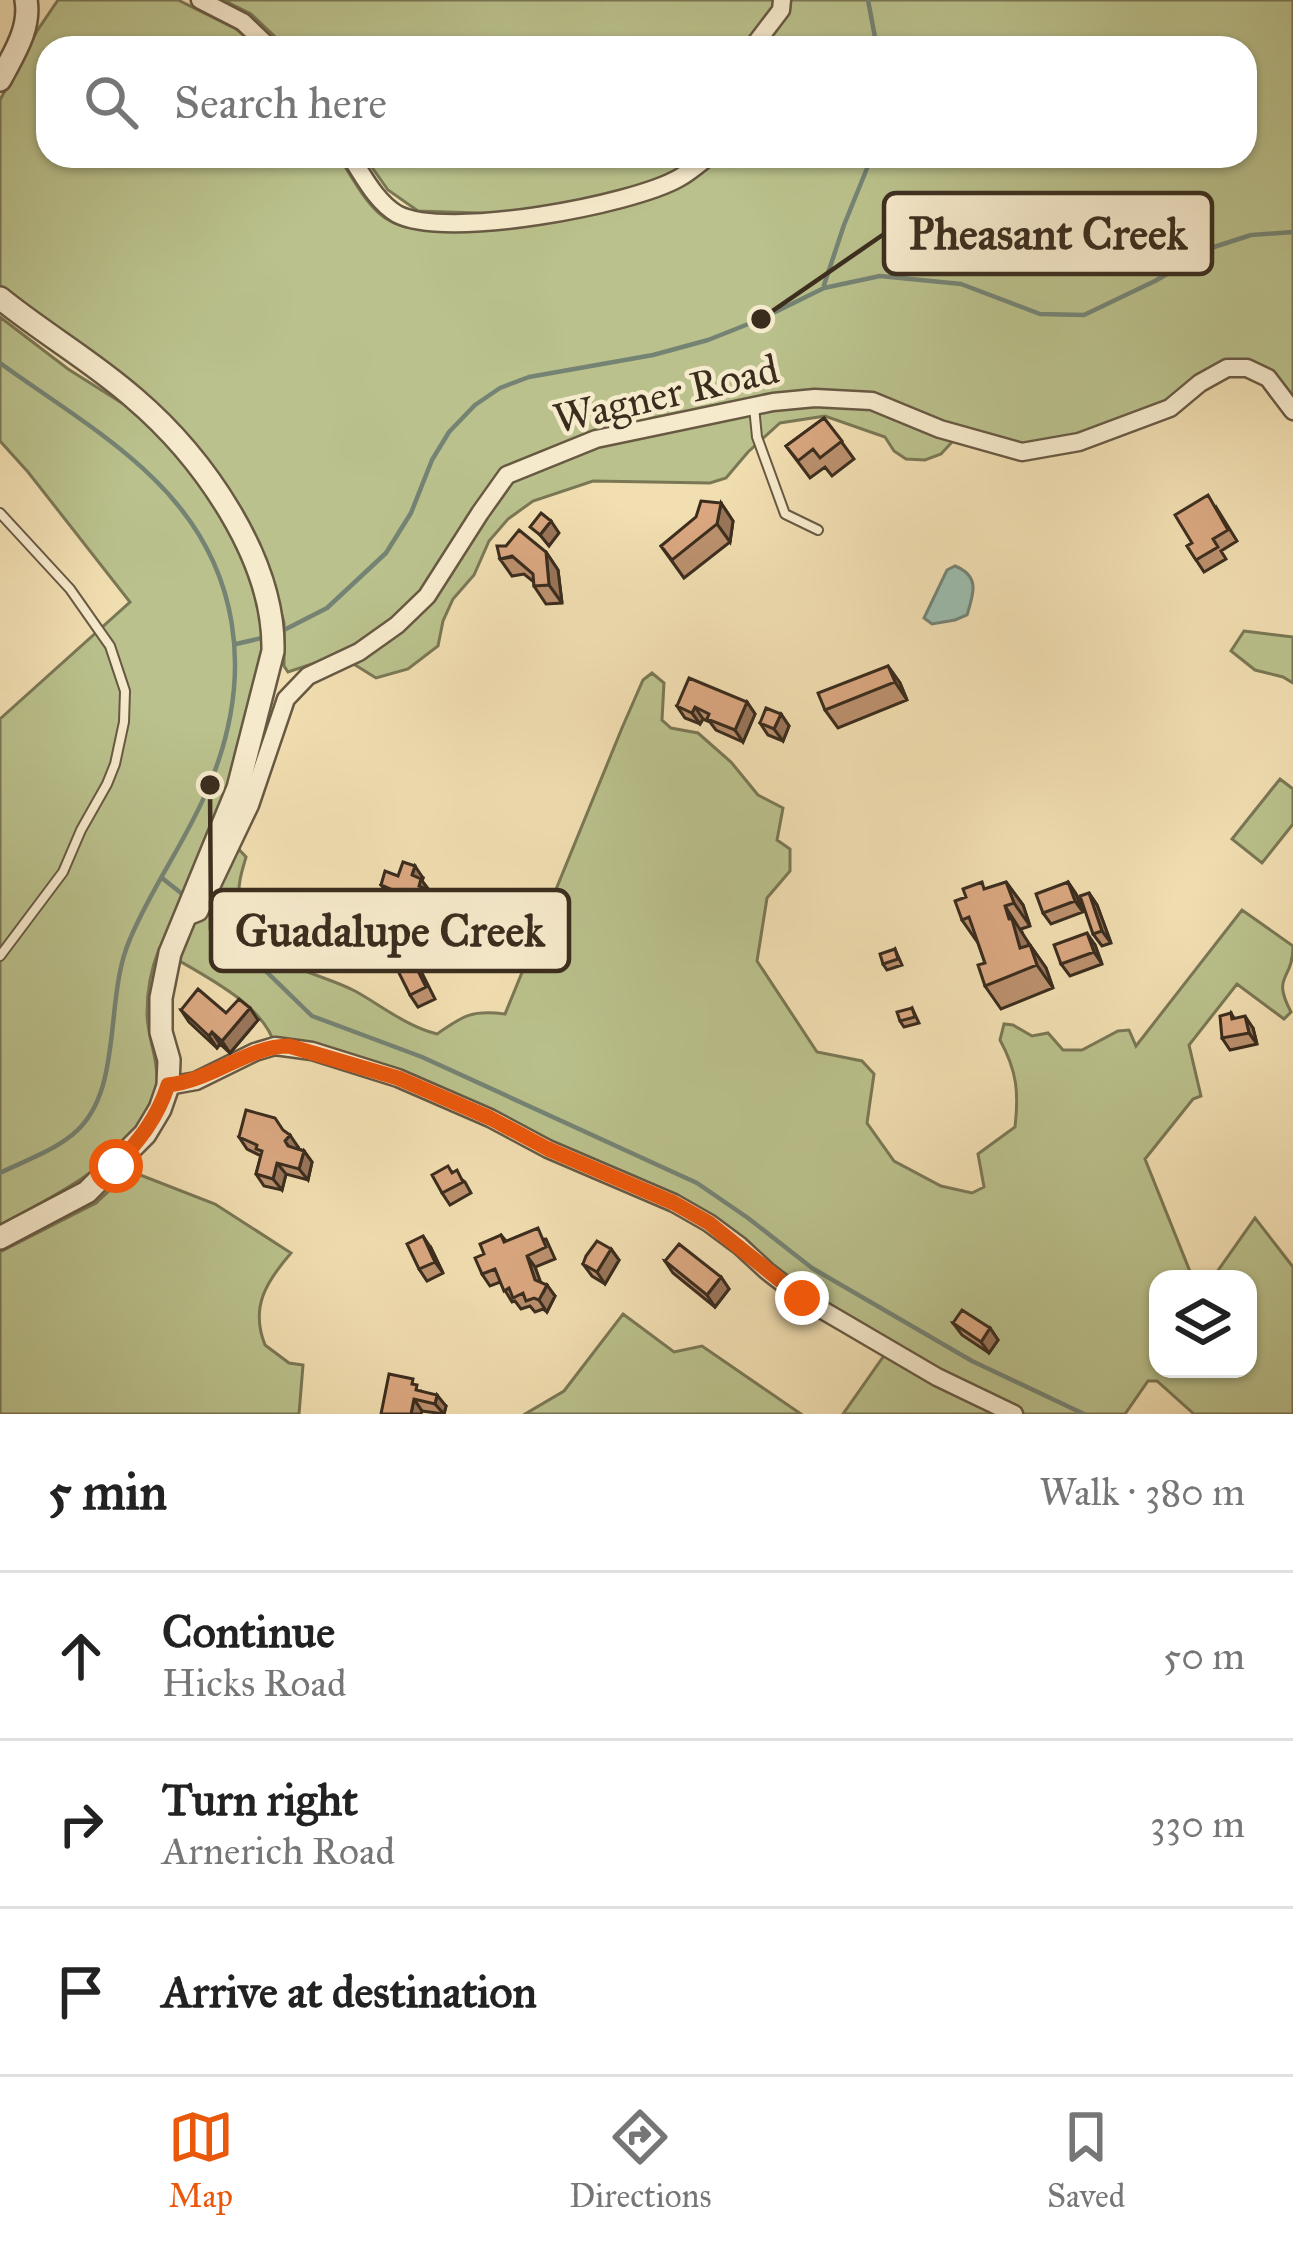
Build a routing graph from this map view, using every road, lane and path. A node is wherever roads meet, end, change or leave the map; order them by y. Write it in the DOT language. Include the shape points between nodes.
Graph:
graph roads {
  1 [pos="200,0"];
  2 [pos="782,0"];
  3 [pos="31,3"];
  4 [pos="258,36"];
  5 [pos="761,36"];
  6 [pos="0,80"];
  7 [pos="358,168"];
  8 [pos="692,168"];
  9 [pos="0,298"];
  10 [pos="754,407"];
  11 [pos="1293,411"];
  12 [pos="0,513"];
  13 [pos="818,530"];
  14 [pos="184,918"];
  15 [pos="0,956"];
  16 [pos="168,1085"];
  17 [pos="0,1238"];
  18 [pos="1014,1414"];
  1 -- 4 [label="street"];
  2 -- 5 [label="street"];
  3 -- 6 [label="street"];
  7 -- 8 [label="street" via="395,213 476,224 573,210"];
  9 -- 14 [label="street" via="132,395 174,436 225,505 264,590 272,652 250,746"];
  10 -- 11 [label="street, Wagner Road" via="872,401 1022,452 1079,442 1170,408 1226,368 1268,378"];
  10 -- 13 [label="lane" via="785,514"];
  10 -- 14 [label="street, Wagner Road" via="596,439 507,476 427,596 286,699 250,806 199,912"];
  12 -- 15 [label="lane" via="110,646 125,691 107,784 63,872"];
  14 -- 16 [label="street" via="161,998"];
  16 -- 17 [label="street" via="145,1134 87,1192"];
  16 -- 18 [label="street" via="275,1046 398,1078 674,1203 802,1298"];
}
